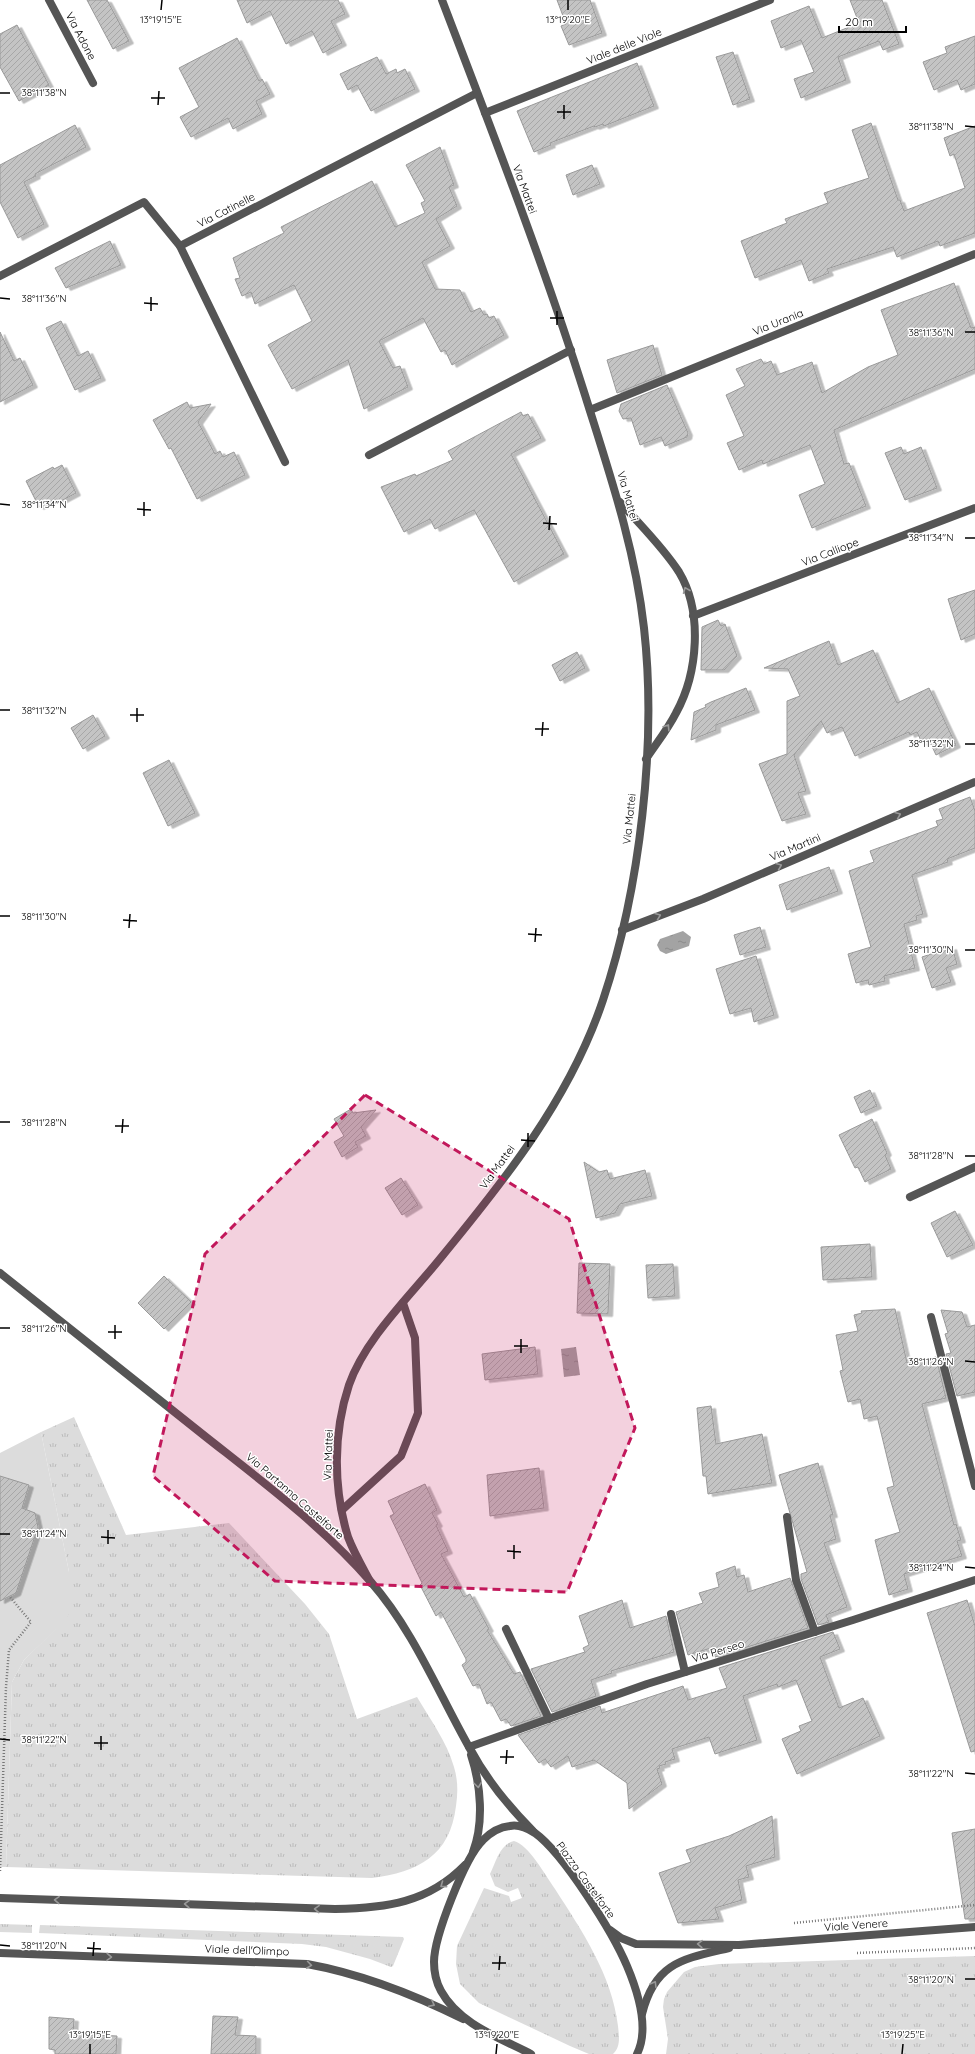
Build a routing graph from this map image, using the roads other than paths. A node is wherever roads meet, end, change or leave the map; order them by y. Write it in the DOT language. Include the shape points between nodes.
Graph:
graph roads {
  1 [pos="49,0"];
  2 [pos="442,0"];
  3 [pos="770,0"];
  4 [pos="93,83"];
  5 [pos="478,93"];
  6 [pos="485,113"];
  7 [pos="180,246"];
  8 [pos="975,254"];
  9 [pos="0,276"];
  10 [pos="571,350"];
  11 [pos="590,410"];
  12 [pos="369,455"];
  13 [pos="285,462"];
  14 [pos="618,500"];
  15 [pos="975,508"];
  16 [pos="693,616"];
  17 [pos="646,760"];
  18 [pos="975,782"];
  19 [pos="622,930"];
  20 [pos="975,1167"];
  21 [pos="910,1197"];
  22 [pos="0,1273"];
  23 [pos="403,1303"];
  24 [pos="931,1317"];
  25 [pos="975,1486"];
  26 [pos="342,1510"];
  27 [pos="787,1517"];
  28 [pos="975,1580"];
  29 [pos="371,1582"];
  30 [pos="671,1614"];
  31 [pos="506,1629"];
  32 [pos="815,1632"];
  33 [pos="685,1672"];
  34 [pos="549,1719"];
  35 [pos="468,1747"];
  36 [pos="537,1834"];
  37 [pos="471,1858"];
  38 [pos="0,1898"];
  39 [pos="975,1927"];
  40 [pos="608,1928"];
  41 [pos="739,1945"];
  42 [pos="0,1953"];
  43 [pos="641,2014"];
  44 [pos="481,2029"];
  45 [pos="532,2054"];
  46 [pos="636,2054"];
  1 -- 4 [label="street, Via Adone"];
  2 -- 5 [label="street, Via Mattei"];
  3 -- 6 [label="street, Viale delle Viole"];
  5 -- 6 [label="street, Via Mattei"];
  5 -- 7 [label="street, Via Catinelle"];
  6 -- 10 [label="street, Via Mattei"];
  7 -- 9 [label="street" via="144,202"];
  7 -- 13 [label="street"];
  8 -- 11 [label="street, Via Urania"];
  10 -- 11 [label="street, Via Mattei"];
  10 -- 12 [label="street"];
  11 -- 14 [label="street, Via Mattei"];
  16 -- 14 [label="street, one-way" via="680,573"];
  14 -- 17 [label="street, Via Mattei" via="633,562 644,629 648,687"];
  15 -- 16 [label="street, Via Calliope"];
  17 -- 16 [label="street, one-way" via="677,713 686,688 692,667"];
  17 -- 19 [label="street, Via Mattei" via="637,849"];
  19 -- 18 [label="street, Via Martini, one-way" via="703,899"];
  19 -- 23 [label="street, Via Mattei" via="593,1028 565,1088 494,1191"];
  20 -- 21 [label="street"];
  22 -- 29 [label="street, Via Partanna Castelforte" via="275,1491 336,1545"];
  23 -- 26 [label="street, Via Mattei" via="378,1334 350,1381 338,1439 336,1466"];
  23 -- 26 [label="street" via="415,1338 418,1413 401,1456"];
  24 -- 25 [label="street"];
  26 -- 29 [label="street, Via Mattei" via="348,1537"];
  27 -- 32 [label="street" via="796,1580"];
  28 -- 32 [label="street, Via Perseo"];
  29 -- 35 [label="street, Via Partanna Castelforte" via="402,1625"];
  30 -- 33 [label="street"];
  31 -- 34 [label="street"];
  32 -- 33 [label="street, Via Perseo"];
  33 -- 34 [label="street, Via Perseo"];
  34 -- 35 [label="street, Via Perseo"];
  35 -- 36 [label="street, Via Partanna Castelforte" via="497,1788"];
  35 -- 37 [label="street, one-way" via="476,1772 479,1800 478,1830"];
  36 -- 37 [label="street, Piazza Castelforte" via="524,1827 503,1828 482,1841"];
  36 -- 40 [label="street, Piazza Castelforte" via="570,1873"];
  37 -- 38 [label="street, one-way" via="443,1885 429,1893 392,1904 365,1908"];
  37 -- 44 [label="street, Piazza Castelforte" via="438,1936 434,1962 437,1980 447,2000"];
  39 -- 41 [label="street, Viale Venere"];
  41 -- 40 [label="street, Viale Venere, one-way" via="636,1944 621,1938"];
  40 -- 43 [label="street, Piazza Castelforte" via="628,1967"];
  43 -- 41 [label="street, Viale Venere, one-way" via="651,1989 666,1969 688,1958"];
  42 -- 44 [label="street, Viale dell'Olimpo, one-way" via="307,1964 386,1985 420,1998"];
  43 -- 46 [label="street, Piazza Castelforte" via="642,2034"];
  44 -- 45 [label="street, Piazza Castelforte"];
}
